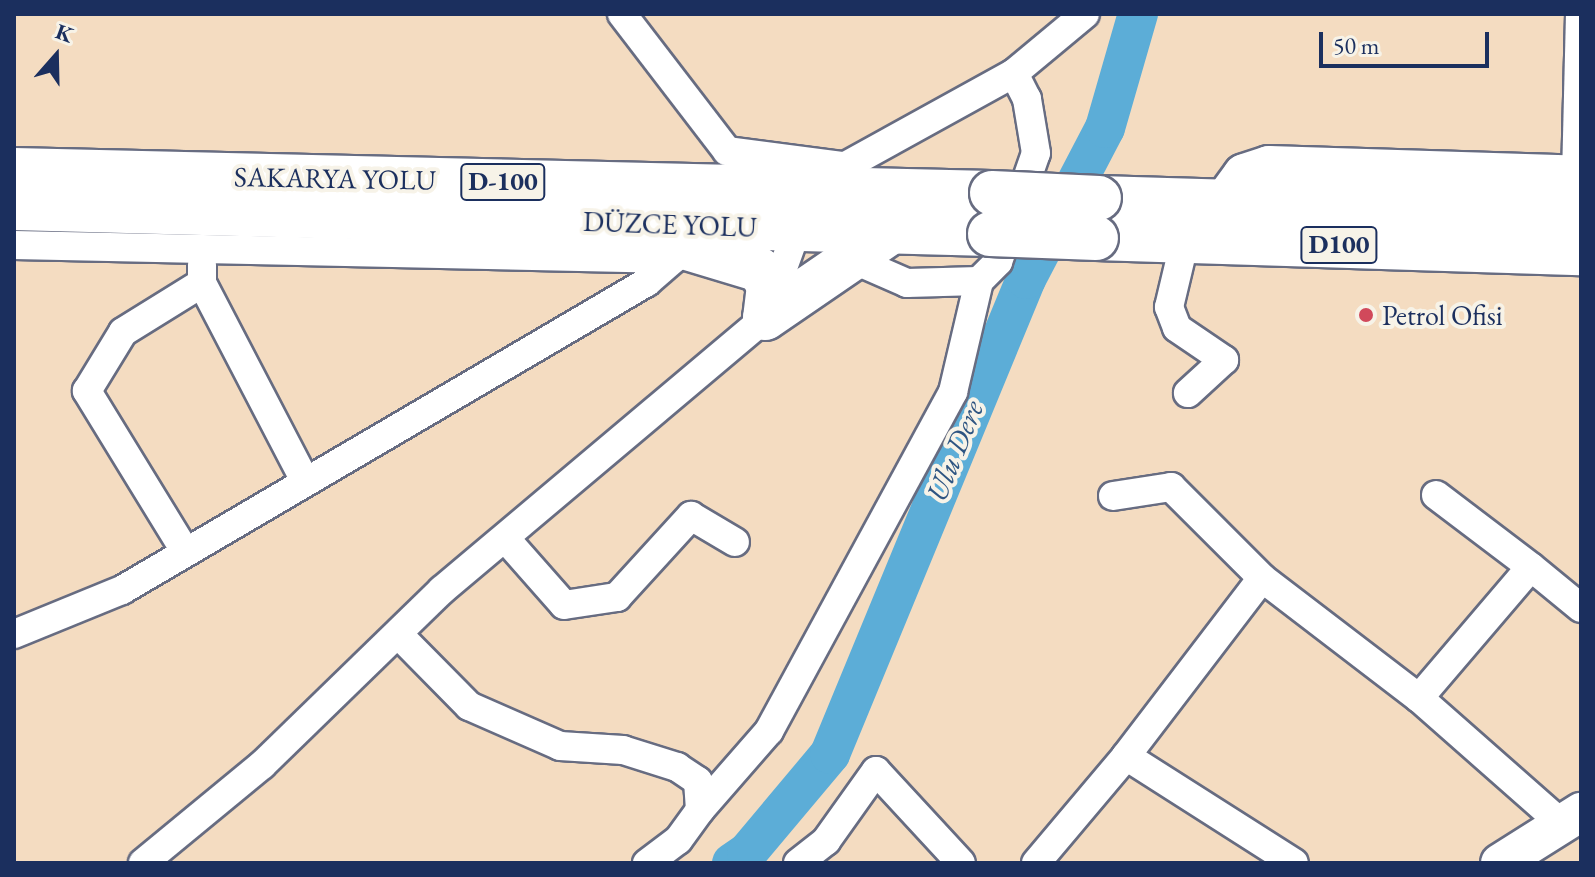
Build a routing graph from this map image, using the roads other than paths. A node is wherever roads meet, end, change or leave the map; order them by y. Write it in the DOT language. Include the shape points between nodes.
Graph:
graph roads {
  1 [pos="622,14"];
  2 [pos="1580,14"];
  3 [pos="1079,17"];
  4 [pos="1014,73"];
  5 [pos="843,166"];
  6 [pos="1579,169"];
  7 [pos="14,170"];
  8 [pos="14,208"];
  9 [pos="800,209"];
  10 [pos="991,214"];
  11 [pos="1098,218"];
  12 [pos="892,231"];
  13 [pos="1185,240"];
  14 [pos="692,244"];
  15 [pos="14,245"];
  16 [pos="201,253"];
  17 [pos="1581,253"];
  18 [pos="852,259"];
  19 [pos="979,281"];
  20 [pos="202,283"];
  21 [pos="765,318"];
  22 [pos="1188,393"];
  23 [pos="304,479"];
  24 [pos="1436,495"];
  25 [pos="1113,496"];
  26 [pos="505,538"];
  27 [pos="735,542"];
  28 [pos="185,551"];
  29 [pos="1531,567"];
  30 [pos="1262,578"];
  31 [pos="1581,608"];
  32 [pos="14,634"];
  33 [pos="398,634"];
  34 [pos="1419,698"];
  35 [pos="1126,756"];
  36 [pos="700,810"];
  37 [pos="1571,818"];
  38 [pos="143,863"];
  39 [pos="647,863"];
  40 [pos="798,863"];
  41 [pos="961,863"];
  42 [pos="1036,863"];
  43 [pos="1294,863"];
  44 [pos="1500,863"];
  1 -- 5 [label="street" via="727,151"];
  2 -- 6 [label="street"];
  3 -- 4 [label="street"];
  4 -- 5 [label="street"];
  4 -- 19 [label="street" via="1027,99 1036,153 998,262"];
  5 -- 9 [label="street"];
  6 -- 11 [label="highway, D100"];
  7 -- 9 [label="highway, SAKARYA YOLU / D-100"];
  8 -- 14 [label="highway, DÜZCE YOLU / D-100" via="602,222"];
  9 -- 10 [label="highway, SAKARYA YOLU / D-100"];
  9 -- 12 [label="highway, DÜZCE YOLU / D-100"];
  9 -- 14 [label="highway, DÜZCE YOLU / D-100"];
  9 -- 21 [label="street"];
  10 -- 11 [label="highway, D100, bridge"];
  10 -- 12 [label="highway, DÜZCE YOLU / D-100"];
  11 -- 13 [label="highway, D100"];
  12 -- 18 [label="highway"];
  13 -- 17 [label="highway, D100"];
  13 -- 22 [label="street" via="1169,307 1177,328 1224,360"];
  14 -- 16 [label="street"];
  14 -- 21 [label="highway" via="760,270 769,286"];
  14 -- 23 [label="street" via="647,282"];
  15 -- 16 [label="street"];
  16 -- 20 [label="street"];
  18 -- 19 [label="street" via="907,283"];
  18 -- 21 [label="highway"];
  19 -- 36 [label="street" via="953,392 769,731"];
  20 -- 23 [label="street"];
  20 -- 28 [label="street" via="123,332 87,391"];
  21 -- 26 [label="street"];
  23 -- 28 [label="street"];
  24 -- 29 [label="street"];
  25 -- 30 [label="street" via="1171,487"];
  26 -- 27 [label="street" via="564,605 617,597 691,516"];
  26 -- 33 [label="street"];
  28 -- 32 [label="street" via="122,590"];
  29 -- 31 [label="street"];
  29 -- 34 [label="street"];
  30 -- 34 [label="street"];
  30 -- 35 [label="street"];
  33 -- 36 [label="street" via="469,706 560,746 623,750 677,767 698,781"];
  33 -- 38 [label="street" via="262,765"];
  34 -- 37 [label="street"];
  35 -- 42 [label="street"];
  35 -- 43 [label="street"];
  36 -- 39 [label="street" via="678,840"];
  37 -- 44 [label="main road"];
  40 -- 41 [label="street" via="826,841 876,771"];
}
